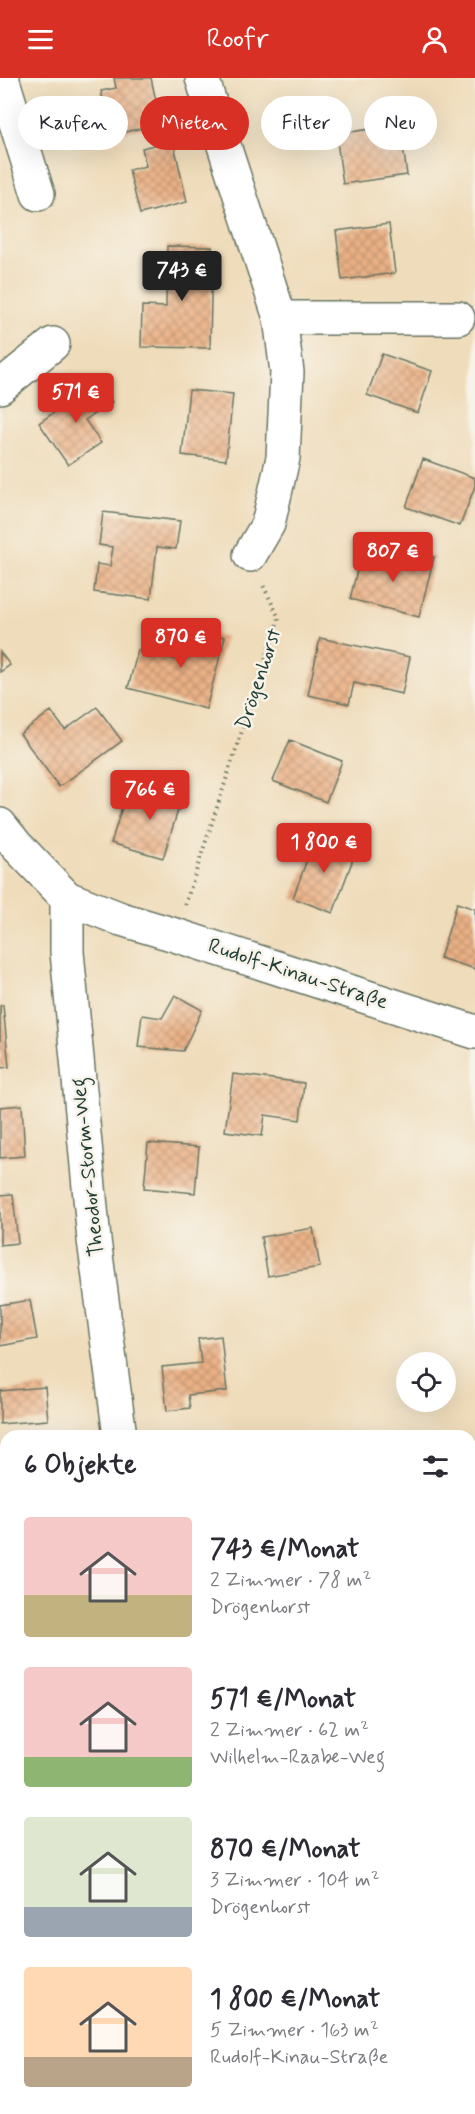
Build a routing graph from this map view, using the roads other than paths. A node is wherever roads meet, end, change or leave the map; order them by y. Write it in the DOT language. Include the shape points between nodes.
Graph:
graph roads {
  1 [pos="2,78"];
  2 [pos="202,78"];
  3 [pos="38,194"];
  4 [pos="280,318"];
  5 [pos="458,318"];
  6 [pos="53,344"];
  7 [pos="0,387"];
  8 [pos="249,555"];
  9 [pos="5,842"];
  10 [pos="67,898"];
  11 [pos="475,1032"];
  12 [pos="119,1430"];
  1 -- 3 [label="street"];
  2 -- 4 [label="street"];
  4 -- 5 [label="street"];
  4 -- 8 [label="street" via="287,372 283,458 268,524"];
  6 -- 7 [label="street"];
  9 -- 10 [label="street"];
  10 -- 11 [label="street, Rudolf-Kinau-Straße" via="121,919"];
  10 -- 12 [label="street, Theodor-Storm-Weg" via="67,952 94,1240"];
}
